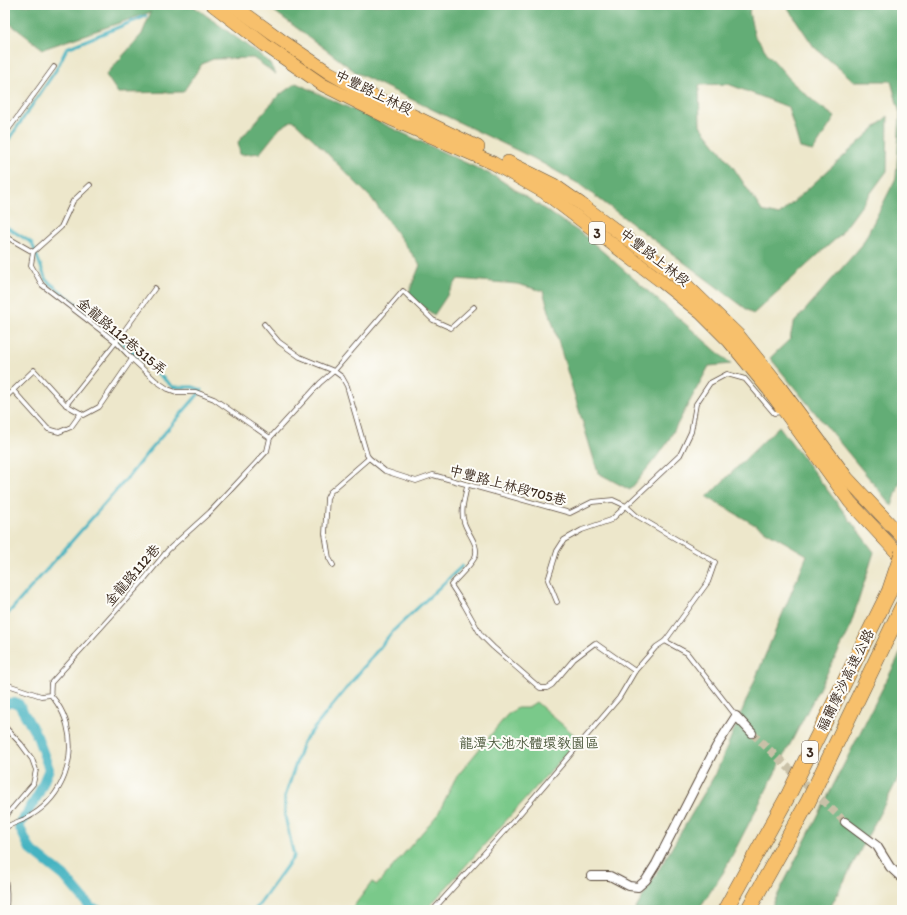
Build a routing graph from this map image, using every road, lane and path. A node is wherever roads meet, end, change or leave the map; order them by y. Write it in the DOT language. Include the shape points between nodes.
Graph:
graph roads {
  1 [pos="213,5"];
  2 [pos="233,5"];
  3 [pos="54,68"];
  4 [pos="5,134"];
  5 [pos="90,185"];
  6 [pos="5,236"];
  7 [pos="33,252"];
  8 [pos="155,288"];
  9 [pos="474,307"];
  10 [pos="264,324"];
  11 [pos="116,342"];
  12 [pos="132,359"];
  13 [pos="334,370"];
  14 [pos="13,390"];
  15 [pos="5,398"];
  16 [pos="66,405"];
  17 [pos="788,408"];
  18 [pos="81,413"];
  19 [pos="270,438"];
  20 [pos="369,458"];
  21 [pos="467,486"];
  22 [pos="626,506"];
  23 [pos="902,537"];
  24 [pos="902,553"];
  25 [pos="902,558"];
  26 [pos="333,565"];
  27 [pos="557,602"];
  28 [pos="902,607"];
  29 [pos="665,641"];
  30 [pos="635,671"];
  31 [pos="5,684"];
  32 [pos="51,695"];
  33 [pos="736,716"];
  34 [pos="5,727"];
  35 [pos="752,733"];
  36 [pos="5,819"];
  37 [pos="846,822"];
  38 [pos="5,828"];
  39 [pos="591,876"];
  40 [pos="5,878"];
  41 [pos="902,878"];
  42 [pos="6,910"];
  43 [pos="433,910"];
  44 [pos="725,910"];
  45 [pos="748,910"];
  1 -- 17 [label="main road, 中豐路上林段 / 3" via="323,86 391,119 493,163 544,192 701,313"];
  2 -- 17 [label="main road, 中豐路上林段 / 3" via="328,72 362,91 554,184 679,278 739,336"];
  3 -- 4 [label="lane"];
  5 -- 7 [label="lane" via="73,201 61,227"];
  6 -- 7 [label="lane"];
  7 -- 11 [label="lane, 金龍路112巷315弄" via="31,265 42,284"];
  8 -- 11 [label="lane"];
  9 -- 13 [label="lane, 金龍路112巷" via="451,328 433,320 403,291"];
  10 -- 13 [label="lane" via="279,342 300,357"];
  11 -- 12 [label="lane, 金龍路112巷315弄"];
  11 -- 16 [label="lane"];
  12 -- 18 [label="lane" via="99,407 84,415"];
  12 -- 19 [label="lane, 金龍路112巷315弄" via="168,390 196,392 214,399"];
  13 -- 19 [label="lane, 金龍路112巷"];
  13 -- 20 [label="lane" via="347,386"];
  14 -- 15 [label="lane"];
  14 -- 16 [label="lane" via="34,370"];
  14 -- 18 [label="lane" via="48,429 59,432 67,429"];
  16 -- 18 [label="lane"];
  17 -- 22 [label="lane" via="774,413 745,379 727,374 710,383 696,404 691,432 680,455"];
  17 -- 23 [label="main road, 中豐路上林段 / 3" via="847,478"];
  17 -- 25 [label="main road, 中豐路上林段 / 3" via="850,502"];
  19 -- 32 [label="lane, 金龍路112巷" via="267,451 210,512 168,550 51,683"];
  20 -- 21 [label="lane, 中豐路上林段705巷" via="385,471 416,481 433,476"];
  20 -- 26 [label="lane" via="330,492 327,498 325,534 329,558"];
  21 -- 22 [label="lane, 中豐路上林段705巷" via="570,513 592,502 613,500"];
  21 -- 30 [label="lane" via="462,514 476,552 472,562 451,585 481,635 540,688 552,685 574,659 595,643"];
  22 -- 27 [label="lane" via="611,520 582,530 564,540 557,551 548,580"];
  22 -- 29 [label="lane" via="636,516 715,562 708,582"];
  24 -- 44 [label="highway, 福爾摩沙高速公路 / 3, bridge" via="889,592 789,794"];
  28 -- 45 [label="highway, 福爾摩沙高速公路 / 3" via="808,802"];
  29 -- 30 [label="lane" via="656,647"];
  29 -- 33 [label="lane" via="687,653"];
  30 -- 43 [label="lane" via="619,698"];
  31 -- 32 [label="lane" via="41,696"];
  32 -- 38 [label="lane" via="67,724 70,745 68,768 60,787 47,804 28,818"];
  33 -- 35 [label="street"];
  33 -- 39 [label="street" via="716,747 646,880 638,888 610,876"];
  34 -- 36 [label="lane" via="32,759 36,770 33,784"];
  37 -- 41 [label="street" via="877,846 890,867"];
  40 -- 42 [label="lane"];
}
